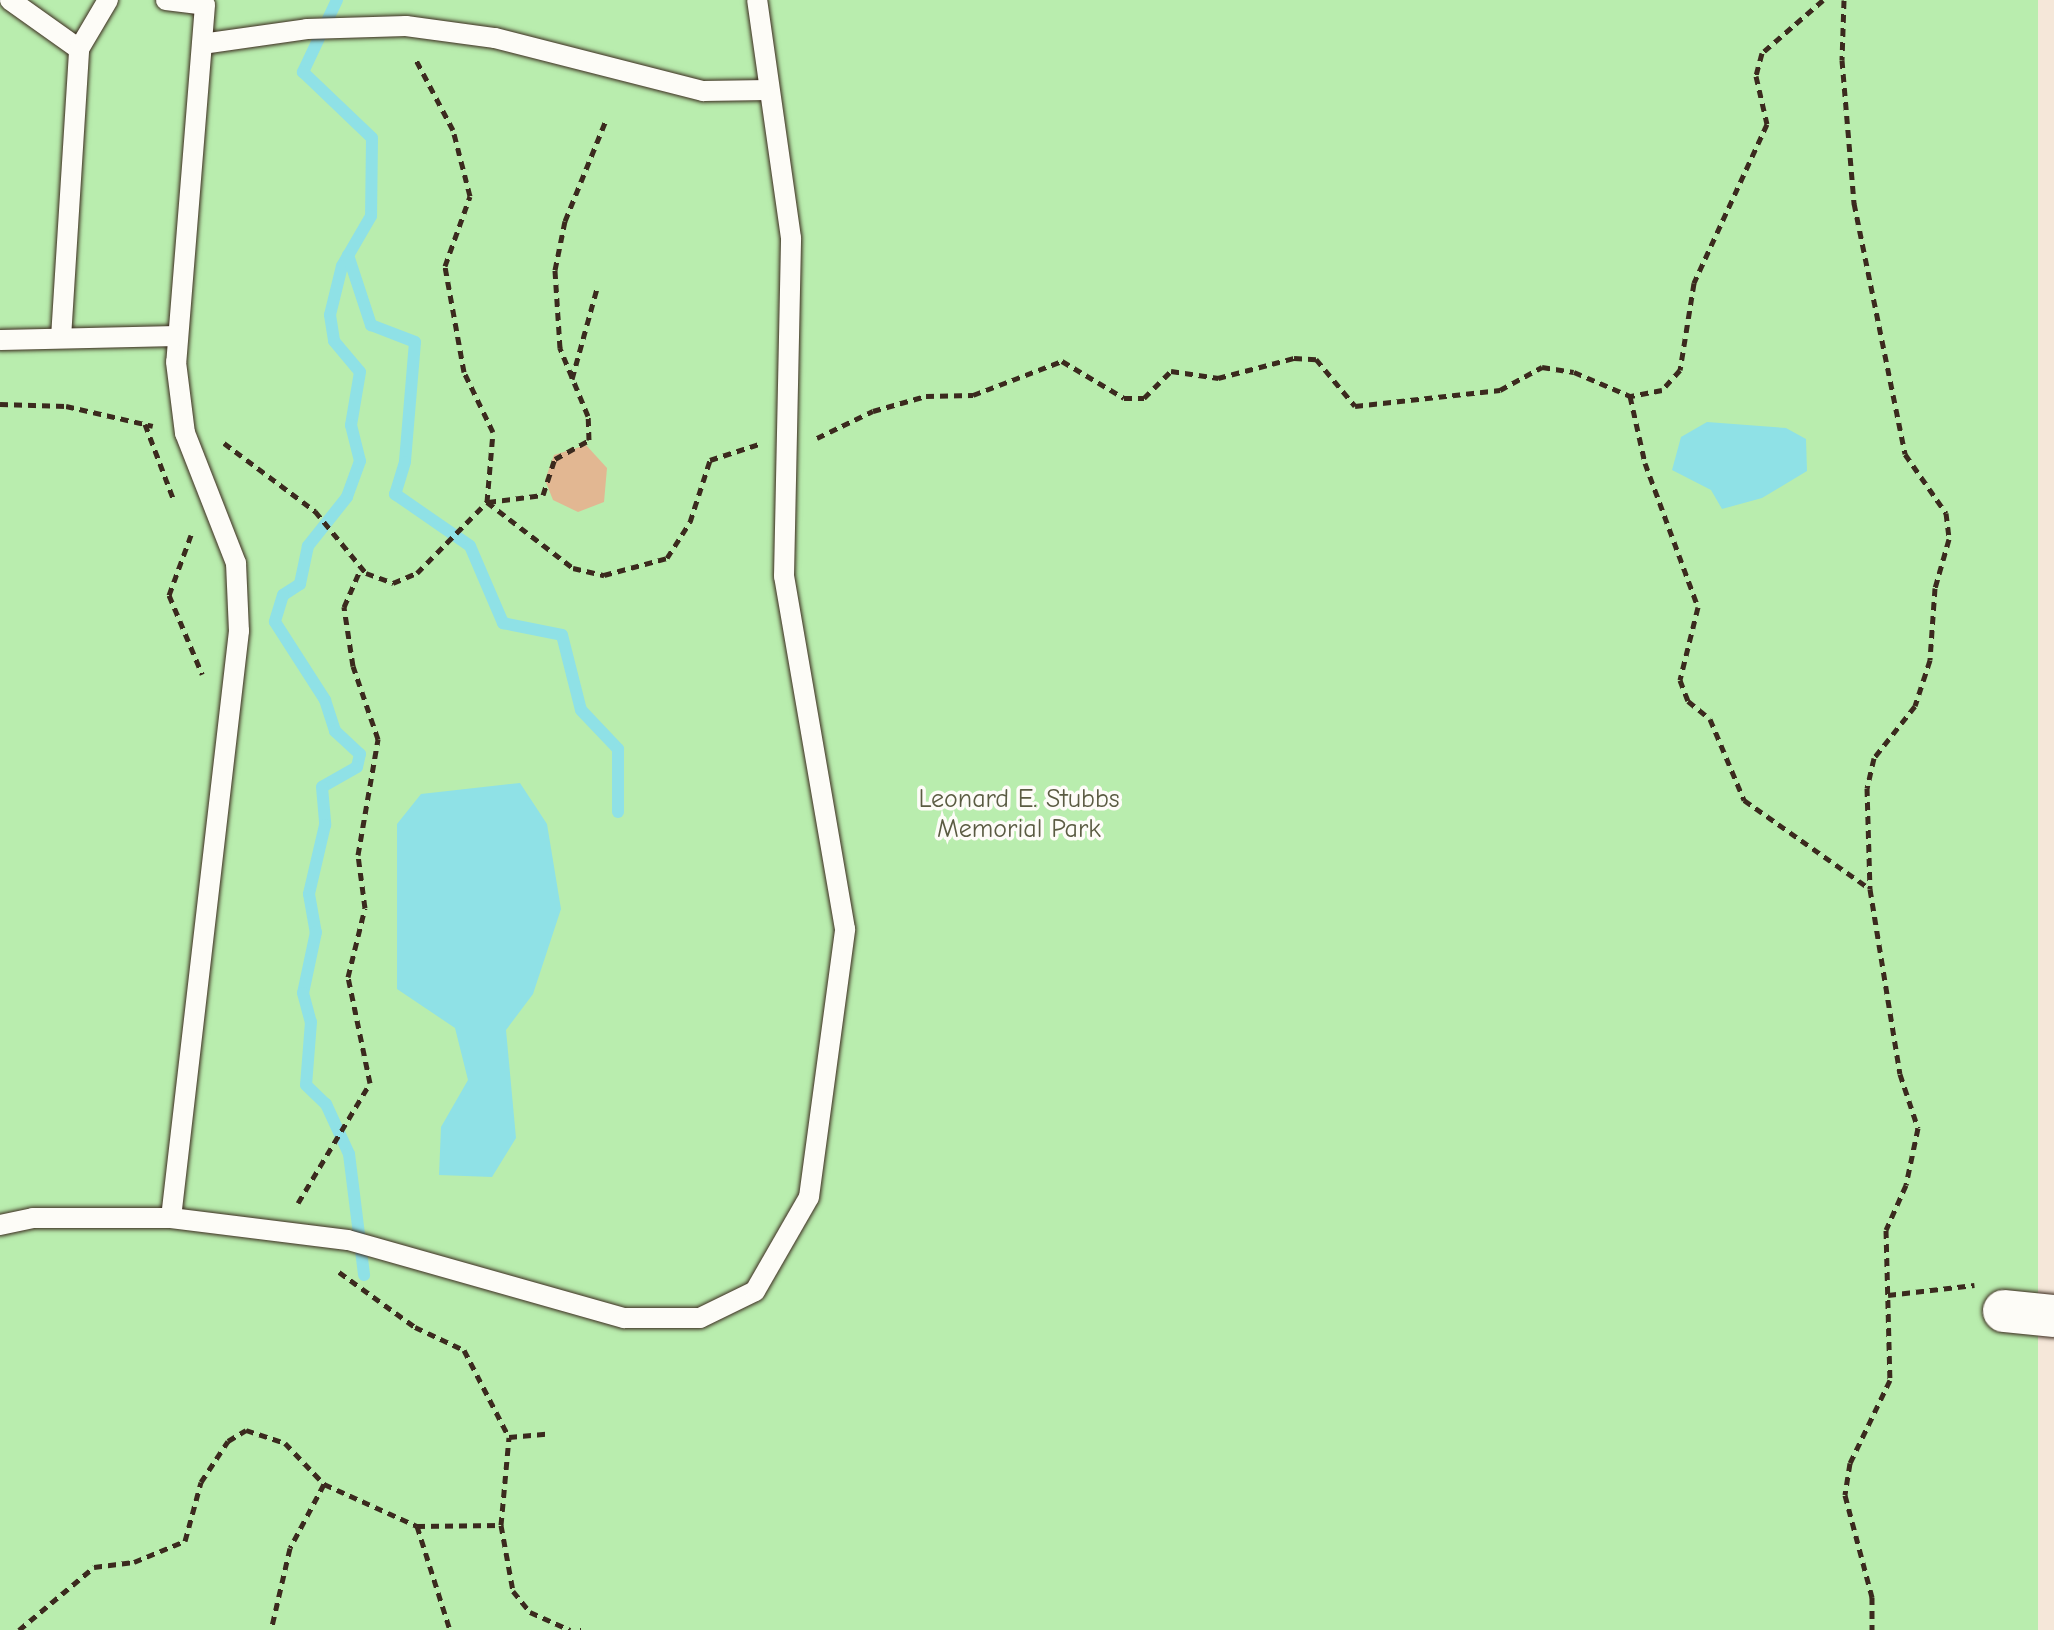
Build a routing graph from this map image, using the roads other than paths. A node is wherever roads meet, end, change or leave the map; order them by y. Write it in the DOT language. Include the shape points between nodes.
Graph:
graph roads {
  1 [pos="10,0"];
  2 [pos="108,0"];
  3 [pos="166,0"];
  4 [pos="757,0"];
  5 [pos="202,44"];
  6 [pos="79,49"];
  7 [pos="768,90"];
  8 [pos="178,336"];
  9 [pos="61,338"];
  10 [pos="0,340"];
  11 [pos="171,1218"];
  12 [pos="0,1225"];
  13 [pos="2004,1311"];
  14 [pos="2054,1316"];
  1 -- 6 [label="lane"];
  2 -- 6 [label="lane"];
  3 -- 5 [label="lane" via="205,5"];
  4 -- 7 [label="lane"];
  5 -- 7 [label="lane" via="307,29 406,26 495,38 703,91"];
  5 -- 8 [label="lane"];
  6 -- 9 [label="lane"];
  7 -- 11 [label="lane" via="791,238 784,576 845,929 809,1197 755,1291 700,1318 624,1318 348,1240"];
  8 -- 9 [label="lane"];
  8 -- 11 [label="lane" via="185,433 236,563 239,631"];
  9 -- 10 [label="lane"];
  11 -- 12 [label="lane" via="33,1218"];
  13 -- 14 [label="street"];
}
